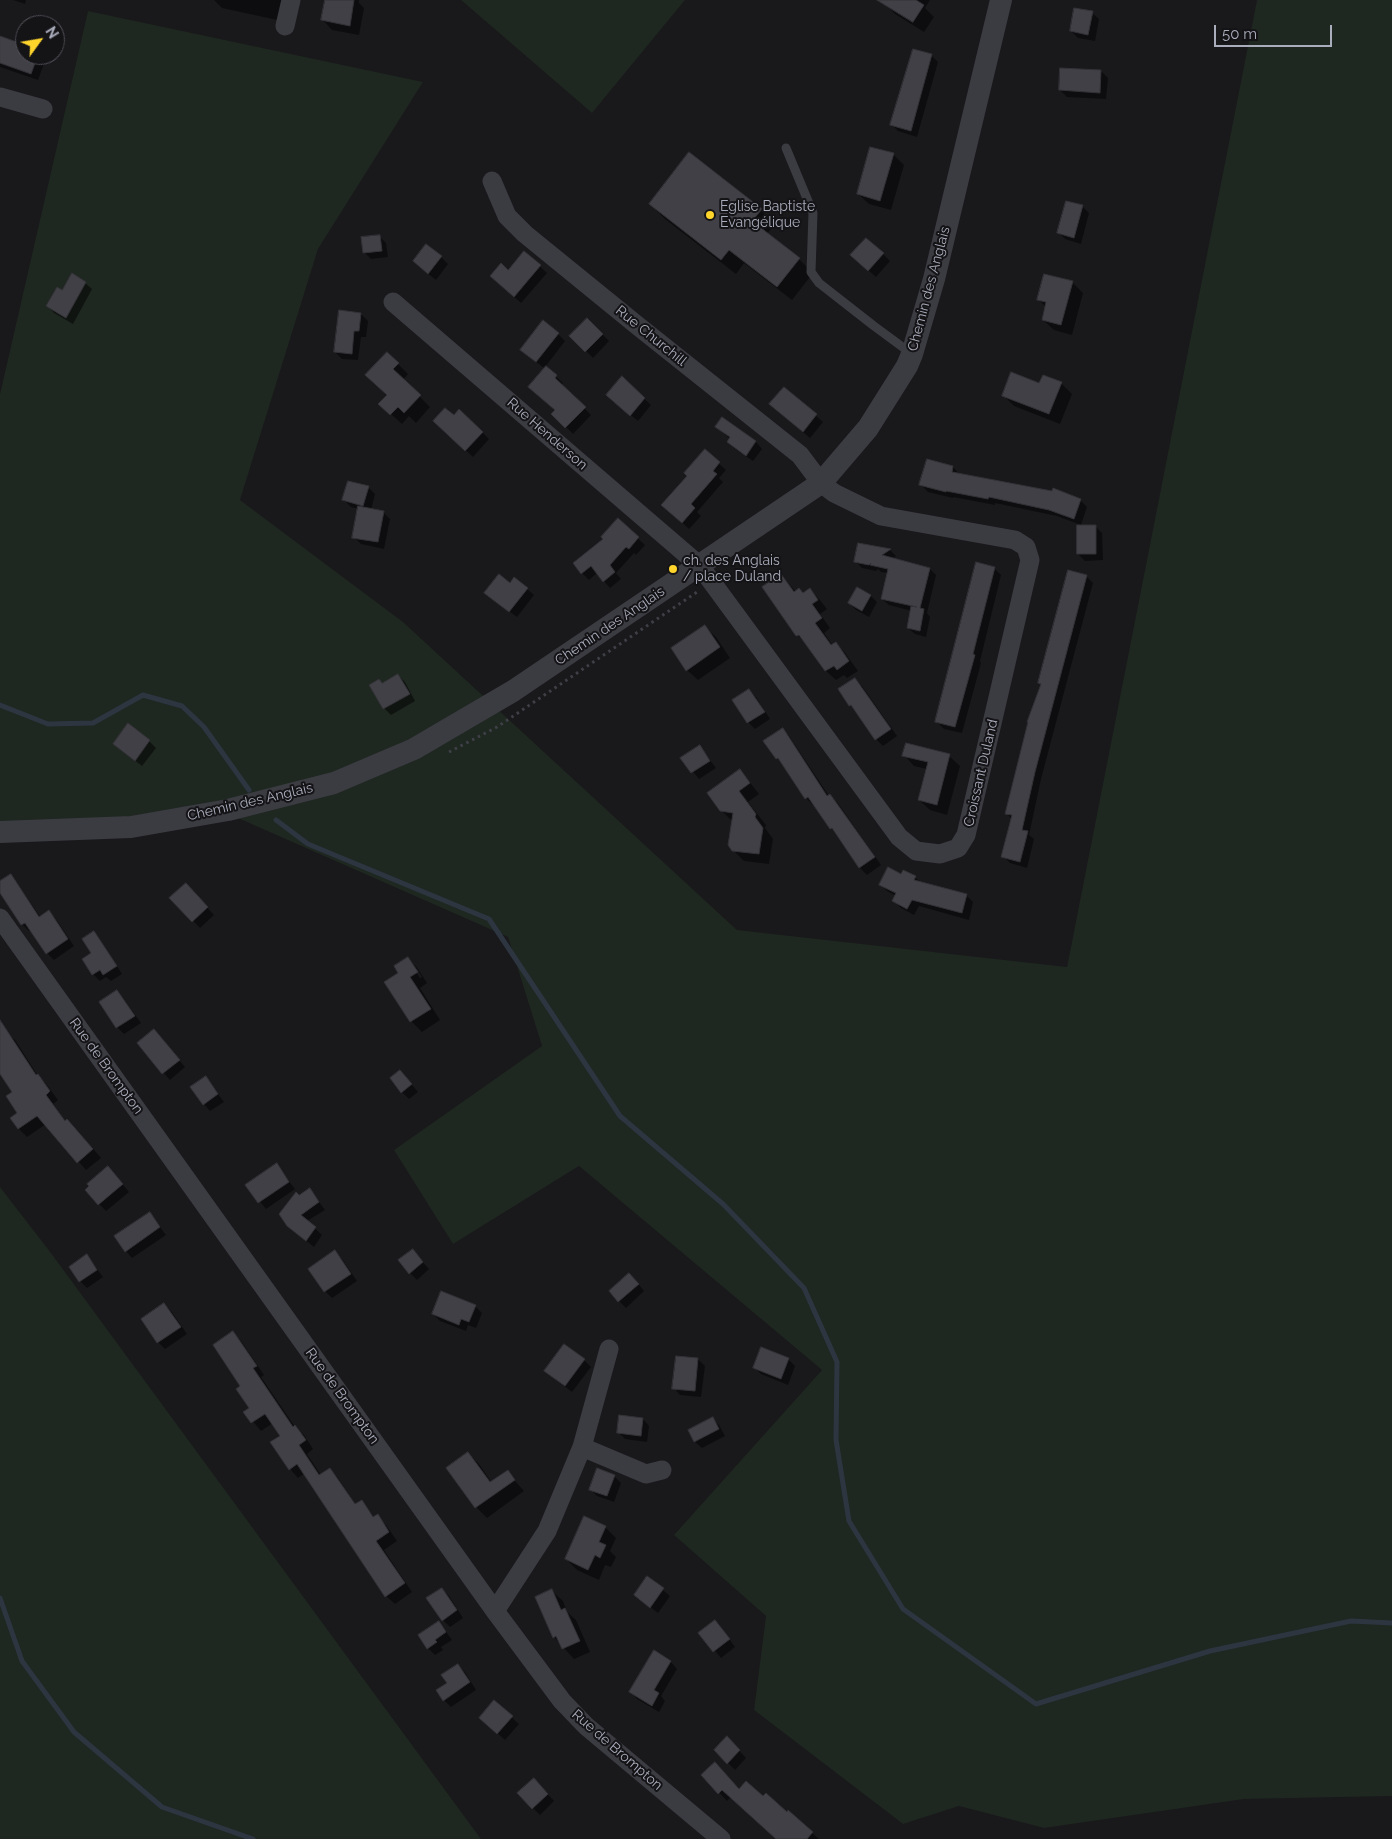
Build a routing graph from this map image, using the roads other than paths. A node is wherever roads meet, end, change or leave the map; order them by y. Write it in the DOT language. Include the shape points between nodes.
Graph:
graph roads {
  1 [pos="291,0"];
  2 [pos="1001,0"];
  3 [pos="285,26"];
  4 [pos="0,97"];
  5 [pos="43,109"];
  6 [pos="786,148"];
  7 [pos="492,181"];
  8 [pos="393,302"];
  9 [pos="912,354"];
  10 [pos="821,483"];
  11 [pos="700,566"];
  12 [pos="0,832"];
  13 [pos="0,918"];
  14 [pos="609,1349"];
  15 [pos="582,1447"];
  16 [pos="662,1470"];
  17 [pos="495,1611"];
  18 [pos="721,1839"];
  1 -- 3 [label="street"];
  2 -- 9 [label="street, Chemin des Anglais" via="934,278"];
  4 -- 5 [label="street"];
  6 -- 9 [label="lane" via="813,213 812,272 819,283"];
  7 -- 10 [label="street, Rue Churchill" via="508,216 525,234 800,455"];
  8 -- 11 [label="street, Rue Henderson"];
  9 -- 10 [label="street, Chemin des Anglais" via="868,428"];
  10 -- 11 [label="street, Chemin des Anglais"];
  10 -- 11 [label="street, Croissant Duland" via="881,516 1015,540 1026,547 1030,560 966,835 958,848 940,854 916,851 899,837"];
  11 -- 12 [label="street, Chemin des Anglais" via="463,721 414,749 334,783 228,810 131,827"];
  13 -- 17 [label="street, Rue de Brompton"];
  14 -- 15 [label="street"];
  15 -- 16 [label="street" via="646,1474"];
  15 -- 17 [label="street" via="547,1531"];
  17 -- 18 [label="street, Rue de Brompton" via="562,1701 586,1726"];
}
